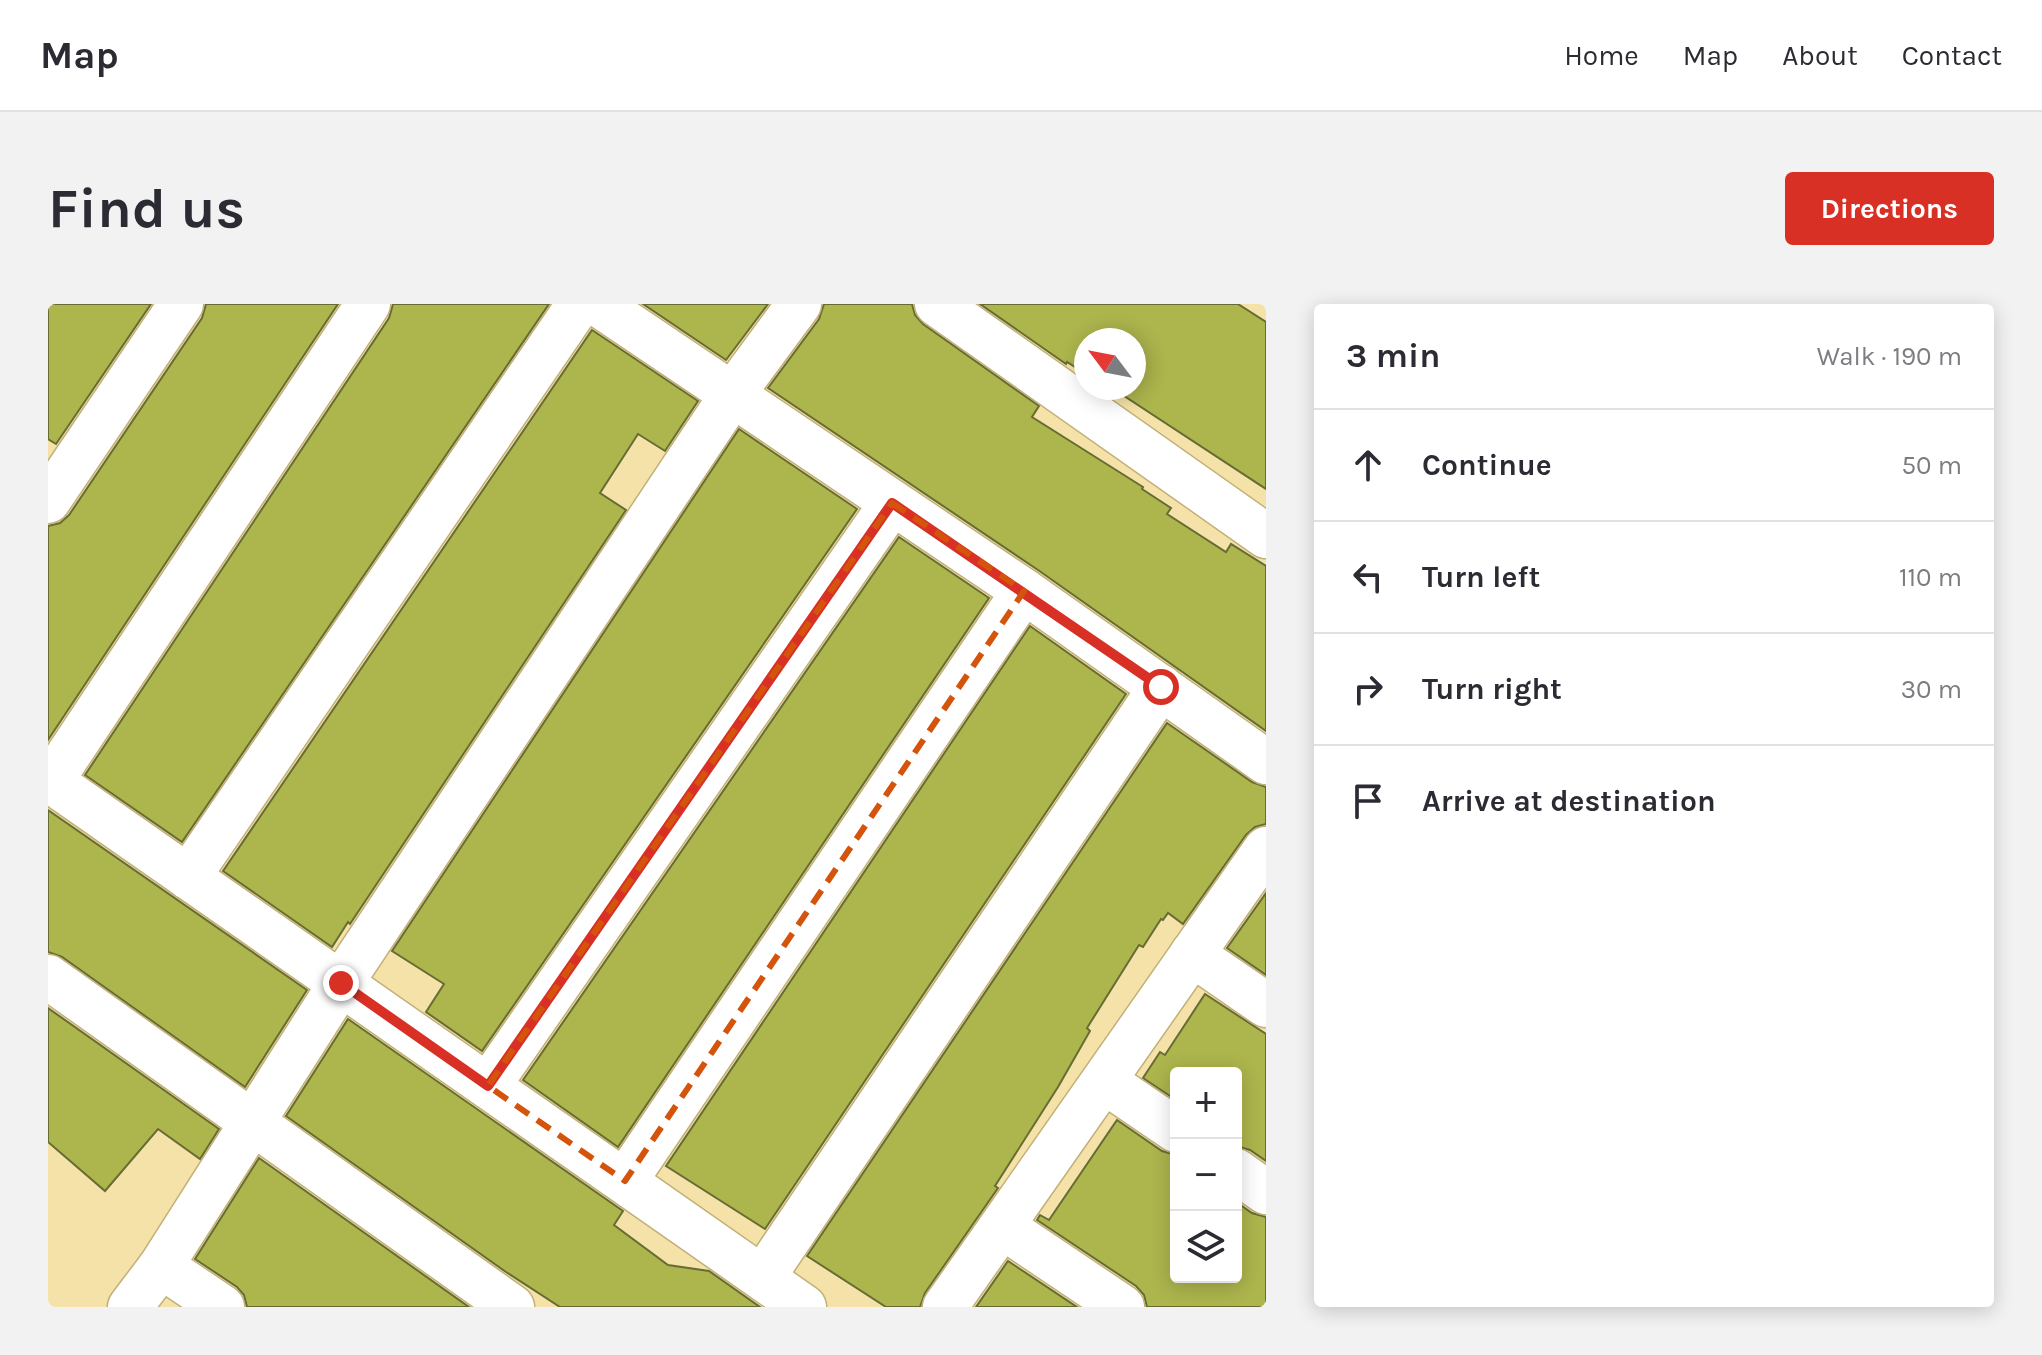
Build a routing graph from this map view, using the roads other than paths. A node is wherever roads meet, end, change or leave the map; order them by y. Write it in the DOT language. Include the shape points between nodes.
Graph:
graph roads {
  1 [pos="181,304"];
  2 [pos="368,304"];
  3 [pos="579,304"];
  4 [pos="598,304"];
  5 [pos="799,304"];
  6 [pos="937,304"];
  7 [pos="732,395"];
  8 [pos="48,501"];
  9 [pos="892,503"];
  10 [pos="1266,536"];
  11 [pos="1024,591"];
  12 [pos="1161,687"];
  13 [pos="1266,762"];
  14 [pos="50,780"];
  15 [pos="1266,849"];
  16 [pos="188,877"];
  17 [pos="1192,954"];
  18 [pos="48,977"];
  19 [pos="341,983"];
  20 [pos="1266,1005"];
  21 [pos="1104,1081"];
  22 [pos="488,1086"];
  23 [pos="251,1123"];
  24 [pos="1170,1126"];
  25 [pos="1242,1175"];
  26 [pos="625,1181"];
  27 [pos="1266,1192"];
  28 [pos="1003,1227"];
  29 [pos="161,1266"];
  30 [pos="763,1277"];
  31 [pos="130,1307"];
  32 [pos="222,1307"];
  33 [pos="512,1307"];
  34 [pos="804,1307"];
  35 [pos="945,1307"];
  36 [pos="1122,1307"];
  1 -- 8 [label="street"];
  2 -- 14 [label="street"];
  3 -- 16 [label="street"];
  4 -- 7 [label="street"];
  5 -- 7 [label="street"];
  6 -- 10 [label="street"];
  7 -- 9 [label="street"];
  7 -- 19 [label="street"];
  9 -- 11 [label="street"];
  9 -- 22 [label="street"];
  11 -- 12 [label="street"];
  11 -- 26 [label="street"];
  12 -- 13 [label="street"];
  12 -- 30 [label="street"];
  14 -- 16 [label="street"];
  15 -- 17 [label="street"];
  16 -- 19 [label="street"];
  17 -- 20 [label="street"];
  17 -- 21 [label="street"];
  18 -- 23 [label="street"];
  19 -- 22 [label="street"];
  19 -- 23 [label="street"];
  21 -- 24 [label="street"];
  21 -- 28 [label="street"];
  22 -- 26 [label="street"];
  23 -- 29 [label="street"];
  23 -- 33 [label="street"];
  25 -- 27 [label="street"];
  26 -- 30 [label="street"];
  28 -- 35 [label="street"];
  28 -- 36 [label="street"];
  29 -- 31 [label="street"];
  29 -- 32 [label="street"];
  30 -- 34 [label="street"];
}
